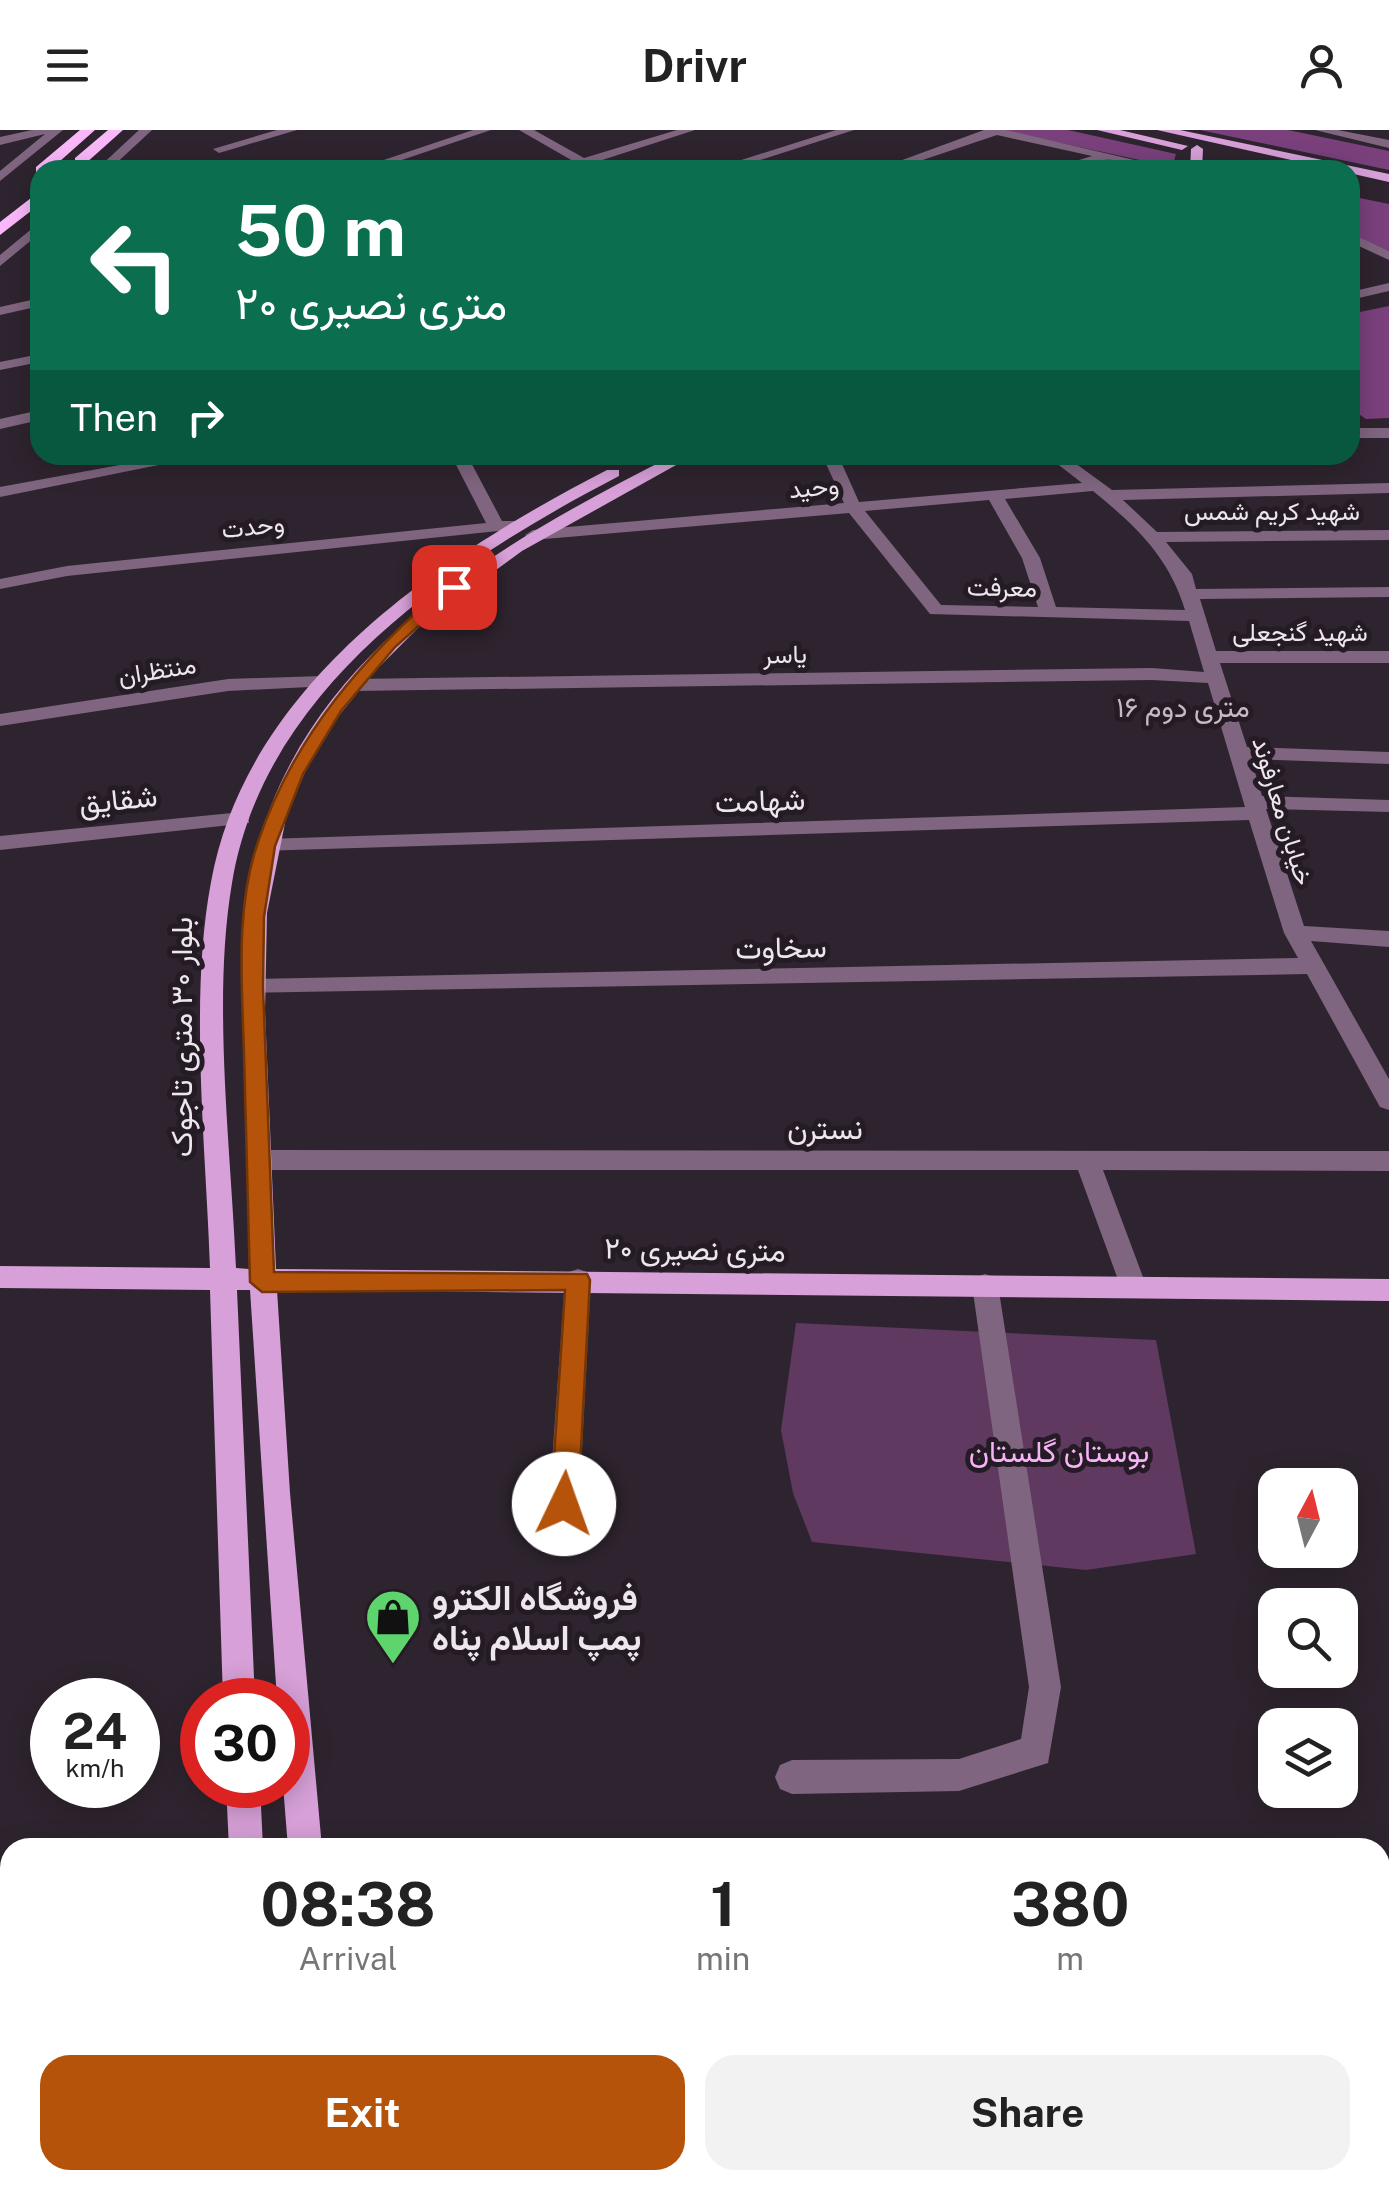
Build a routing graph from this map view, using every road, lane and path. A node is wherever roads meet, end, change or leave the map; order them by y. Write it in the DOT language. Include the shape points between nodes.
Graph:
graph roads {
  1 [pos="46,130"];
  2 [pos="57,130"];
  3 [pos="88,130"];
  4 [pos="116,130"];
  5 [pos="146,130"];
  6 [pos="291,130"];
  7 [pos="485,130"];
  8 [pos="524,130"];
  9 [pos="689,130"];
  10 [pos="848,130"];
  11 [pos="1103,130"];
  12 [pos="1163,130"];
  13 [pos="1321,130"];
  14 [pos="993,131"];
  15 [pos="0,141"];
  16 [pos="1389,144"];
  17 [pos="220,149"];
  18 [pos="1197,149"];
  19 [pos="1108,156"];
  20 [pos="52,160"];
  21 [pos="82,160"];
  22 [pos="113,160"];
  23 [pos="391,160"];
  24 [pos="578,160"];
  25 [pos="589,160"];
  26 [pos="749,160"];
  27 [pos="910,160"];
  28 [pos="1092,160"];
  29 [pos="1125,160"];
  30 [pos="1196,160"];
  31 [pos="1248,160"];
  32 [pos="1304,160"];
  33 [pos="1360,172"];
  34 [pos="0,177"];
  35 [pos="1389,178"];
  36 [pos="30,179"];
  37 [pos="27,182"];
  38 [pos="1360,184"];
  39 [pos="1389,190"];
  40 [pos="30,204"];
  41 [pos="0,230"];
  42 [pos="30,235"];
  43 [pos="1360,242"];
  44 [pos="1368,246"];
  45 [pos="1360,247"];
  46 [pos="30,251"];
  47 [pos="1389,256"];
  48 [pos="3,259"];
  49 [pos="1389,287"];
  50 [pos="1360,294"];
  51 [pos="30,304"];
  52 [pos="0,311"];
  53 [pos="30,360"];
  54 [pos="0,366"];
  55 [pos="30,417"];
  56 [pos="0,424"];
  57 [pos="1360,433"];
  58 [pos="1389,433"];
  59 [pos="146,465"];
  60 [pos="466,465"];
  61 [pos="631,465"];
  62 [pos="663,465"];
  63 [pos="835,465"];
  64 [pos="1068,465"];
  65 [pos="1389,488"];
  66 [pos="1106,491"];
  67 [pos="0,492"];
  68 [pos="995,496"];
  69 [pos="854,508"];
  70 [pos="514,529"];
  71 [pos="1389,535"];
  72 [pos="1155,536"];
  73 [pos="0,584"];
  74 [pos="1389,592"];
  75 [pos="1190,594"];
  76 [pos="1049,613"];
  77 [pos="1197,616"];
  78 [pos="1210,656"];
  79 [pos="1389,658"];
  80 [pos="1216,678"];
  81 [pos="322,682"];
  82 [pos="354,684"];
  83 [pos="0,720"];
  84 [pos="1239,754"];
  85 [pos="1389,758"];
  86 [pos="1389,806"];
  87 [pos="1254,808"];
  88 [pos="242,818"];
  89 [pos="0,843"];
  90 [pos="266,846"];
  91 [pos="1295,933"];
  92 [pos="1389,938"];
  93 [pos="1310,966"];
  94 [pos="252,987"];
  95 [pos="1378,1064"];
  96 [pos="1389,1100"];
  97 [pos="261,1160"];
  98 [pos="1087,1161"];
  99 [pos="1389,1161"];
  100 [pos="0,1277"];
  101 [pos="221,1280"];
  102 [pos="578,1280"];
  103 [pos="262,1282"];
  104 [pos="985,1284"];
  105 [pos="1133,1285"];
  106 [pos="1389,1290"];
  107 [pos="564,1504"];
  108 [pos="238,1678"];
  109 [pos="792,1778"];
  110 [pos="244,1808"];
  111 [pos="246,1838"];
  112 [pos="304,1838"];
  1 -- 15 [label="street"];
  2 -- 34 [label="street"];
  3 -- 20 [label="highway"];
  4 -- 21 [label="highway"];
  5 -- 22 [label="street"];
  6 -- 17 [label="street"];
  7 -- 23 [label="street"];
  8 -- 24 [label="street"];
  9 -- 25 [label="street"];
  10 -- 26 [label="street"];
  11 -- 18 [label="main road"];
  12 -- 32 [label="main road"];
  13 -- 16 [label="street"];
  14 -- 19 [label="street"];
  14 -- 27 [label="street"];
  18 -- 30 [label="main road"];
  18 -- 31 [label="main road"];
  19 -- 28 [label="street"];
  19 -- 29 [label="street"];
  33 -- 35 [label="main road"];
  36 -- 37 [label="highway"];
  38 -- 39 [label="main road"];
  40 -- 41 [label="highway"];
  42 -- 48 [label="street"];
  43 -- 44 [label="street"];
  44 -- 45 [label="street"];
  44 -- 47 [label="street"];
  46 -- 48 [label="street"];
  49 -- 50 [label="street"];
  51 -- 52 [label="street"];
  53 -- 54 [label="street"];
  55 -- 56 [label="street"];
  57 -- 58 [label="street"];
  59 -- 67 [label="street"];
  60 -- 70 [label="street"];
  61 -- 70 [label="main road, بلوار ۳۰ متری تاجوک"];
  62 -- 70 [label="main road"];
  63 -- 69 [label="street, معرفت"];
  64 -- 66 [label="street, خیابان معارفوند"];
  65 -- 66 [label="street, وحید"];
  66 -- 68 [label="street, وحید"];
  66 -- 72 [label="street, خیابان معارفوند"];
  68 -- 69 [label="street, وحید"];
  68 -- 76 [label="street" via="1031,558"];
  69 -- 70 [label="street, وحید"];
  69 -- 76 [label="street, معرفت" via="936,610"];
  70 -- 73 [label="street, وحدت"];
  70 -- 81 [label="main road, بلوار ۳۰ متری تاجوک" via="430,578 362,636"];
  70 -- 82 [label="main road" via="389,643"];
  71 -- 72 [label="street, شهید کریم شمس"];
  72 -- 75 [label="street, خیابان معارفوند"];
  74 -- 75 [label="street"];
  75 -- 77 [label="street, خیابان معارفوند"];
  76 -- 77 [label="street, معرفت"];
  77 -- 78 [label="street, خیابان معارفوند"];
  78 -- 79 [label="street, شهید گنجعلی"];
  78 -- 80 [label="street, خیابان معارفوند"];
  80 -- 82 [label="street, یاسر"];
  80 -- 84 [label="street, خیابان معارفوند"];
  81 -- 83 [label="street, منتظران" via="228,684"];
  81 -- 88 [label="main road, بلوار ۳۰ متری تاجوک" via="262,770"];
  82 -- 90 [label="main road" via="294,774"];
  84 -- 85 [label="street"];
  84 -- 87 [label="street, خیابان معارفوند"];
  86 -- 87 [label="street, شهامت"];
  87 -- 90 [label="street, شهامت"];
  87 -- 91 [label="street, خیابان معارفوند"];
  88 -- 89 [label="street, شقایق"];
  88 -- 101 [label="main road, بلوار ۳۰ متری تاجوک" via="216,920"];
  90 -- 94 [label="main road"];
  91 -- 92 [label="street"];
  91 -- 93 [label="street, خیابان معارفوند"];
  93 -- 94 [label="street, سخاوت"];
  93 -- 95 [label="street, خیابان معارفوند"];
  94 -- 97 [label="main road"];
  95 -- 96 [label="street, خیابان معارفوند"];
  97 -- 98 [label="street, نسترن"];
  97 -- 103 [label="main road"];
  98 -- 99 [label="street, نسترن"];
  98 -- 105 [label="street"];
  100 -- 101 [label="main road, ۲۰ متری نصیری"];
  101 -- 103 [label="main road, ۲۰ متری نصیری"];
  101 -- 108 [label="main road, بلوار ۳۰ متری تاجوک"];
  102 -- 103 [label="main road, ۲۰ متری نصیری"];
  102 -- 104 [label="main road, ۲۰ متری نصیری"];
  102 -- 107 [label="street"];
  103 -- 112 [label="main road"];
  104 -- 105 [label="main road, ۲۰ متری نصیری"];
  104 -- 109 [label="street" via="1045,1687 1036,1751 959,1775"];
  105 -- 106 [label="main road, ۲۰ متری نصیری"];
  110 -- 111 [label="main road"];
}
